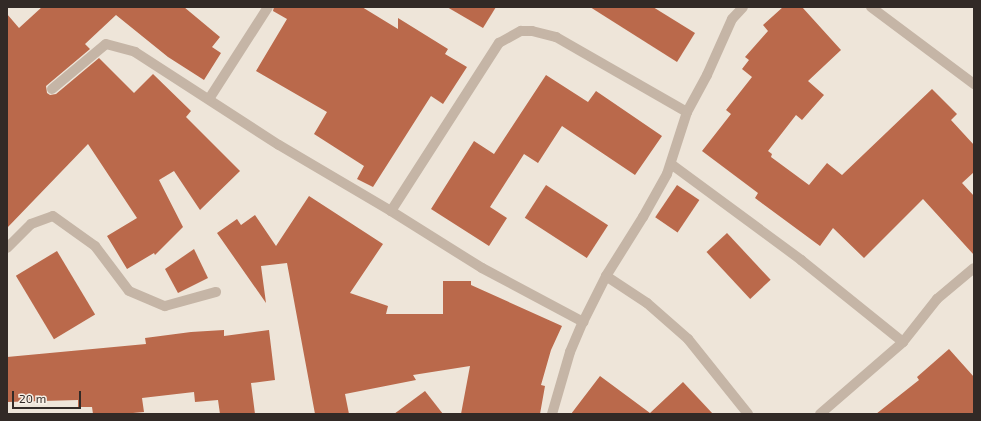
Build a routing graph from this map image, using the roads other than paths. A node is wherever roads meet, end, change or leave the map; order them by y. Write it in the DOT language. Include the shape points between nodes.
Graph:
graph roads {
  1 [pos="268,7"];
  2 [pos="743,7"];
  3 [pos="871,7"];
  4 [pos="974,84"];
  5 [pos="52,89"];
  6 [pos="209,99"];
  7 [pos="687,112"];
  8 [pos="671,164"];
  9 [pos="391,211"];
  10 [pos="7,248"];
  11 [pos="974,268"];
  12 [pos="606,276"];
  13 [pos="216,292"];
  14 [pos="583,322"];
  15 [pos="903,342"];
  16 [pos="552,414"];
  17 [pos="748,414"];
  18 [pos="820,414"];
  1 -- 6 [label="street"];
  2 -- 7 [label="street" via="732,19"];
  3 -- 4 [label="street"];
  5 -- 6 [label="street" via="106,44 135,52"];
  6 -- 9 [label="street" via="279,145"];
  7 -- 8 [label="street"];
  7 -- 9 [label="street" via="556,37 521,31 499,43"];
  8 -- 12 [label="street" via="643,217"];
  8 -- 15 [label="street" via="801,260"];
  9 -- 14 [label="street" via="482,268"];
  10 -- 13 [label="street" via="32,224 53,216 94,246 129,291 165,306"];
  11 -- 15 [label="street" via="937,299"];
  12 -- 14 [label="street"];
  12 -- 17 [label="street" via="647,303 688,339"];
  14 -- 16 [label="street" via="570,352"];
  15 -- 18 [label="street"];
}
